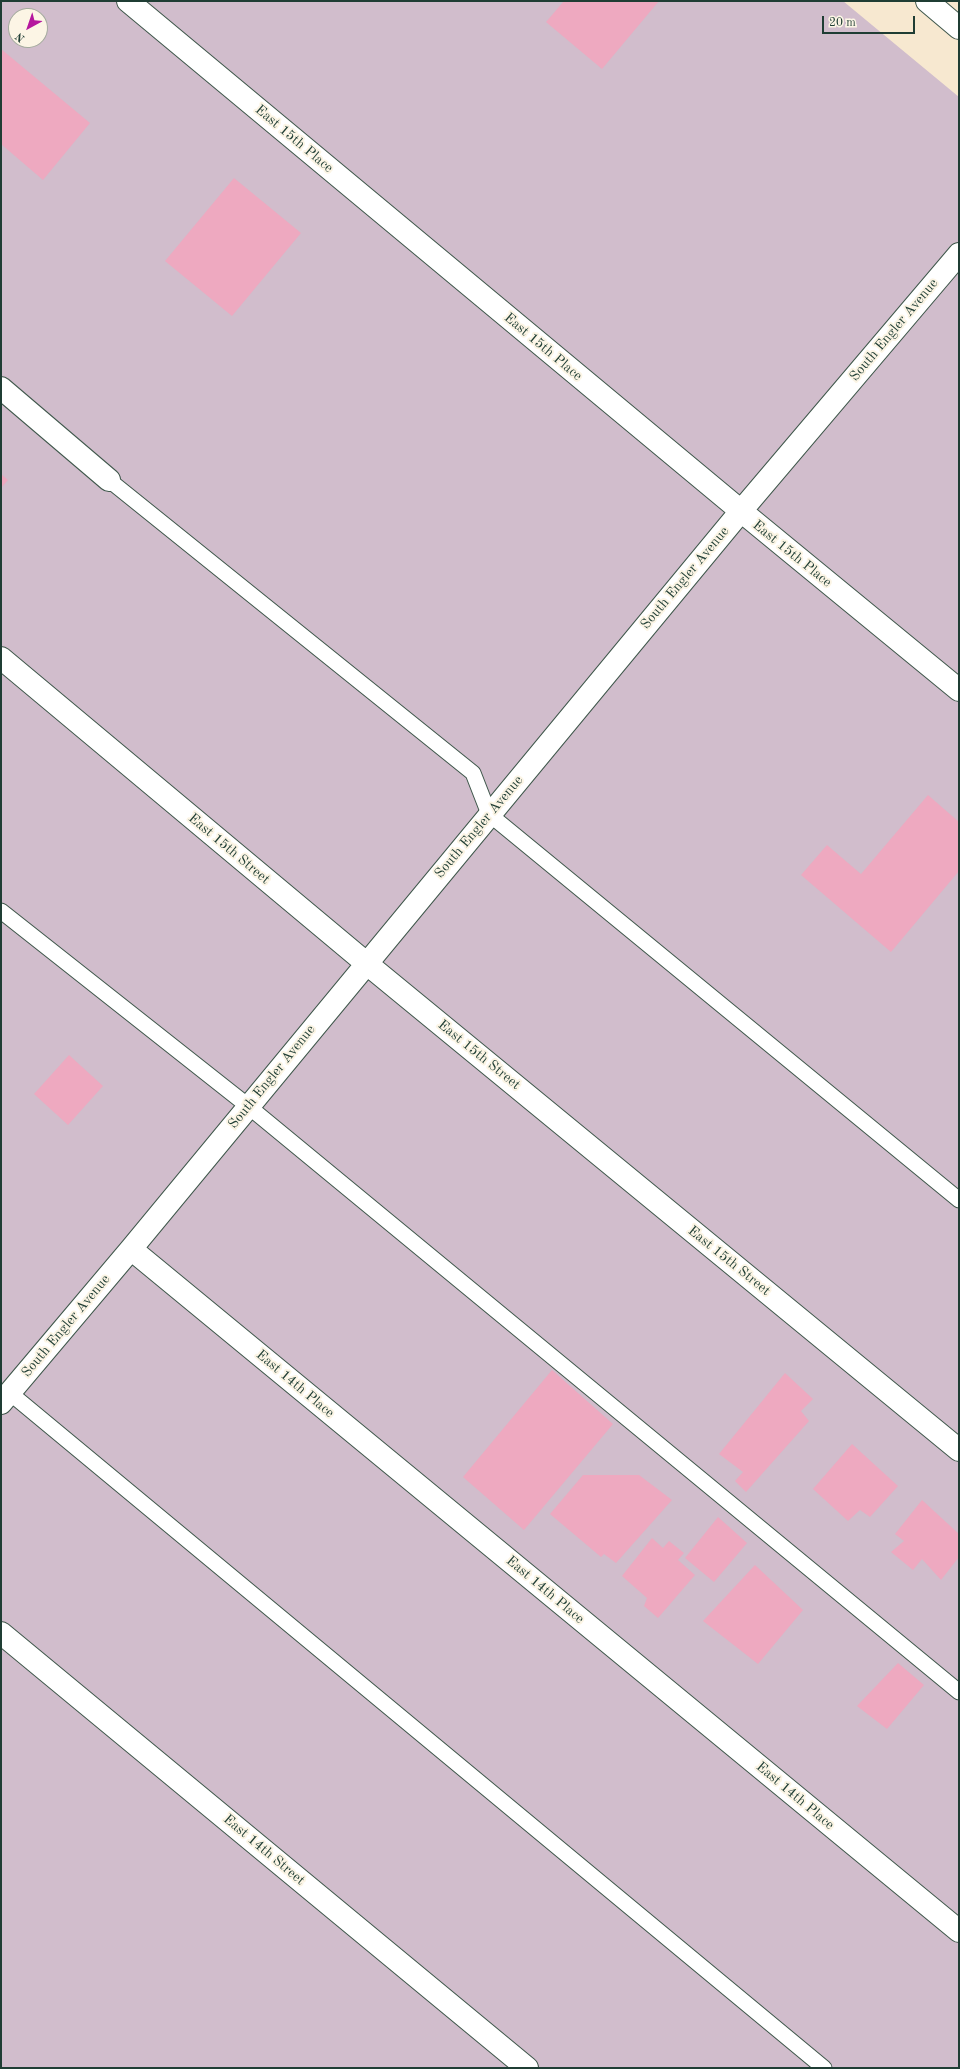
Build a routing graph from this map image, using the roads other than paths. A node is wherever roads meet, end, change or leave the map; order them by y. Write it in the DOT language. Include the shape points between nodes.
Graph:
graph roads {
  1 [pos="128,1"];
  2 [pos="927,1"];
  3 [pos="959,28"];
  4 [pos="959,254"];
  5 [pos="1,388"];
  6 [pos="110,480"];
  7 [pos="740,512"];
  8 [pos="1,658"];
  9 [pos="959,690"];
  10 [pos="489,814"];
  11 [pos="1,911"];
  12 [pos="366,963"];
  13 [pos="248,1106"];
  14 [pos="959,1200"];
  15 [pos="131,1249"];
  16 [pos="5,1398"];
  17 [pos="959,1450"];
  18 [pos="1,1633"];
  19 [pos="959,1692"];
  20 [pos="959,1932"];
  21 [pos="527,2068"];
  22 [pos="824,2068"];
  1 -- 7 [label="main road, East 15th Place"];
  2 -- 3 [label="main road"];
  4 -- 7 [label="main road, South Engler Avenue"];
  5 -- 6 [label="main road"];
  6 -- 10 [label="lane" via="472,773"];
  7 -- 9 [label="main road, East 15th Place"];
  7 -- 10 [label="main road, South Engler Avenue"];
  8 -- 12 [label="main road, East 15th Street"];
  10 -- 12 [label="main road, South Engler Avenue"];
  10 -- 14 [label="lane"];
  11 -- 13 [label="lane"];
  12 -- 13 [label="main road, South Engler Avenue"];
  12 -- 17 [label="main road, East 15th Street"];
  13 -- 15 [label="main road, South Engler Avenue"];
  13 -- 19 [label="lane"];
  15 -- 16 [label="main road, South Engler Avenue"];
  15 -- 20 [label="main road, East 14th Place"];
  16 -- 22 [label="lane"];
  18 -- 21 [label="main road, East 14th Street"];
}
